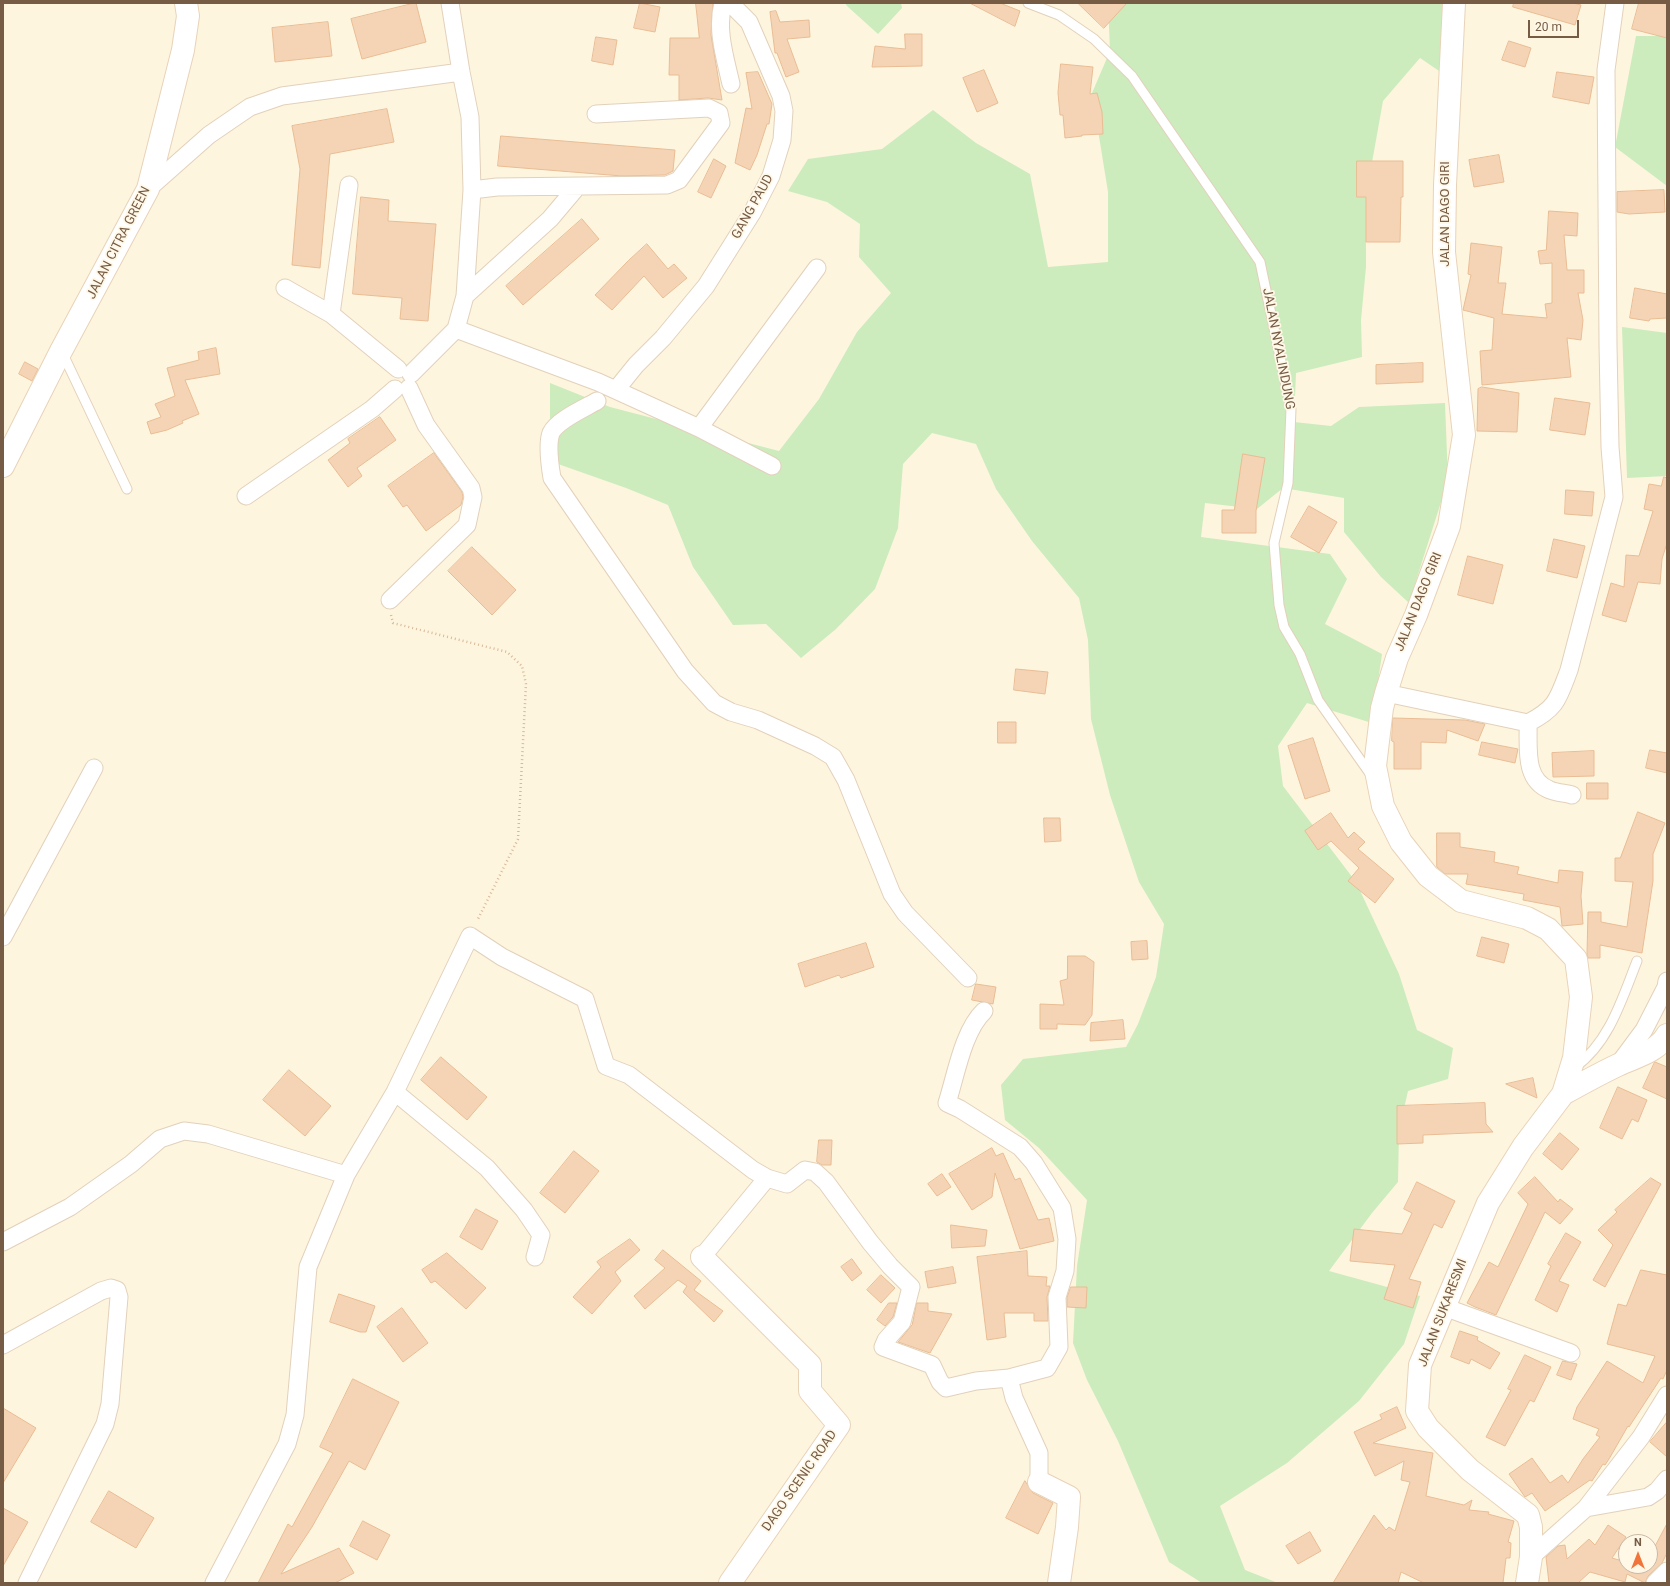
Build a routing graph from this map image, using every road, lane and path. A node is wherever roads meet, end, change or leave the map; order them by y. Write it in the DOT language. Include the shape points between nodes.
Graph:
graph roads {
  1 [pos="186,3"];
  2 [pos="450,3"];
  3 [pos="723,3"];
  4 [pos="730,3"];
  5 [pos="1028,3"];
  6 [pos="1454,3"];
  7 [pos="1615,3"];
  8 [pos="460,72"];
  9 [pos="731,84"];
  10 [pos="596,114"];
  11 [pos="349,185"];
  12 [pos="577,186"];
  13 [pos="148,189"];
  14 [pos="472,190"];
  15 [pos="817,268"];
  16 [pos="285,288"];
  17 [pos="465,296"];
  18 [pos="331,314"];
  19 [pos="456,329"];
  20 [pos="61,351"];
  21 [pos="403,380"];
  22 [pos="609,385"];
  23 [pos="597,401"];
  24 [pos="698,428"];
  25 [pos="3,466"];
  26 [pos="772,466"];
  27 [pos="127,489"];
  28 [pos="246,496"];
  29 [pos="390,600"];
  30 [pos="1386,693"];
  31 [pos="1528,723"];
  32 [pos="94,768"];
  33 [pos="1379,786"];
  34 [pos="1572,795"];
  35 [pos="470,936"];
  36 [pos="3,937"];
  37 [pos="1637,961"];
  38 [pos="968,978"];
  39 [pos="1667,981"];
  40 [pos="984,1011"];
  41 [pos="1667,1035"];
  42 [pos="1618,1065"];
  43 [pos="1570,1070"];
  44 [pos="394,1092"];
  45 [pos="1563,1094"];
  46 [pos="346,1175"];
  47 [pos="767,1178"];
  48 [pos="3,1242"];
  49 [pos="535,1257"];
  50 [pos="702,1257"];
  51 [pos="1444,1307"];
  52 [pos="3,1345"];
  53 [pos="1571,1353"];
  54 [pos="1009,1378"];
  55 [pos="1667,1395"];
  56 [pos="1667,1479"];
  57 [pos="1040,1482"];
  58 [pos="1586,1508"];
  59 [pos="1531,1557"];
  60 [pos="1667,1571"];
  61 [pos="27,1583"];
  62 [pos="214,1583"];
  63 [pos="730,1583"];
  64 [pos="1059,1583"];
  65 [pos="1527,1583"];
  66 [pos="1655,1583"];
  1 -- 13 [label="main road, JALAN CITRA GREEN" via="188,16 183,50"];
  2 -- 8 [label="street"];
  3 -- 9 [label="street" via="720,23"];
  4 -- 22 [label="street, GANG PAUD" via="749,22 781,96 784,111 782,140 771,176 752,213 706,286 663,338 636,365"];
  5 -- 33 [label="lane, JALAN NYALINDUNG" via="1059,15 1094,39 1132,76 1260,262 1291,409 1288,483 1274,543 1279,605 1284,627 1300,654 1318,700"];
  6 -- 30 [label="main road, JALAN DAGO GIRI" via="1444,252 1464,435 1449,526 1397,658"];
  7 -- 31 [label="street" via="1606,70 1608,353 1614,497 1569,670 1560,694 1545,714"];
  8 -- 13 [label="street" via="282,96 250,107 209,135"];
  8 -- 14 [label="street" via="470,117"];
  10 -- 12 [label="street" via="709,108 719,113 721,123 679,180 668,185"];
  11 -- 18 [label="street"];
  12 -- 14 [label="street" via="497,187"];
  12 -- 17 [label="street" via="550,219"];
  13 -- 20 [label="main road, JALAN CITRA GREEN"];
  14 -- 17 [label="street"];
  15 -- 24 [label="street"];
  16 -- 18 [label="street"];
  17 -- 19 [label="street"];
  18 -- 21 [label="street"];
  19 -- 21 [label="street"];
  19 -- 22 [label="street"];
  20 -- 25 [label="main road, JALAN CITRA GREEN"];
  20 -- 27 [label="lane"];
  21 -- 28 [label="street" via="372,409"];
  21 -- 29 [label="street" via="426,425 471,488 473,497 467,525"];
  22 -- 24 [label="street"];
  23 -- 38 [label="street" via="560,423 551,433 552,478 685,671 714,703 731,712 758,720 833,757 846,780 892,894 906,913"];
  24 -- 26 [label="street"];
  29 -- 35 [label="path" via="393,623 507,652 522,666 526,684 518,839"];
  30 -- 31 [label="street"];
  30 -- 33 [label="main road, JALAN DAGO GIRI" via="1375,766"];
  31 -- 34 [label="street" via="1532,776 1538,784 1550,790"];
  32 -- 36 [label="street"];
  33 -- 43 [label="main road, JALAN DAGO GIRI" via="1383,806 1401,842 1428,876 1461,901 1527,918 1548,929 1576,959 1582,997 1574,1058"];
  35 -- 44 [label="street"];
  35 -- 47 [label="street" via="502,957 585,999 606,1066 630,1075 753,1170"];
  37 -- 43 [label="lane" via="1602,1039 1586,1058"];
  39 -- 42 [label="street" via="1644,1030"];
  40 -- 54 [label="street" via="977,1018 961,1055 947,1103 1020,1148 1030,1158 1062,1208 1067,1239 1066,1272 1056,1298 1059,1347 1047,1368"];
  41 -- 42 [label="main road" via="1648,1052"];
  42 -- 45 [label="main road"];
  43 -- 45 [label="main road, JALAN DAGO GIRI"];
  44 -- 46 [label="street"];
  44 -- 49 [label="street" via="487,1168 524,1210 541,1235"];
  45 -- 51 [label="main road, JALAN SUKARESMI" via="1523,1147 1488,1203"];
  46 -- 48 [label="street" via="208,1134 184,1131 160,1139 70,1207"];
  46 -- 62 [label="street" via="308,1267 295,1415 287,1444"];
  47 -- 50 [label="street"];
  47 -- 54 [label="street" via="787,1184 805,1170 815,1172 826,1182 890,1266 911,1287 902,1322 883,1347 932,1366 946,1388 976,1381"];
  50 -- 63 [label="main road, DAGO SCENIC ROAD" via="810,1365 810,1391 840,1425"];
  51 -- 53 [label="street"];
  51 -- 59 [label="main road, JALAN SUKARESMI" via="1420,1365 1417,1410 1428,1428 1470,1470 1528,1515 1531,1527"];
  52 -- 61 [label="street" via="101,1291 111,1288 117,1290 119,1297 111,1397 105,1424"];
  54 -- 57 [label="street" via="1014,1398 1040,1453"];
  55 -- 58 [label="street" via="1641,1437"];
  56 -- 58 [label="street" via="1648,1497"];
  57 -- 64 [label="main road" via="1068,1497 1067,1527"];
  58 -- 59 [label="street"];
  59 -- 65 [label="main road, JALAN SUKARESMI"];
  60 -- 66 [label="street"];
}
